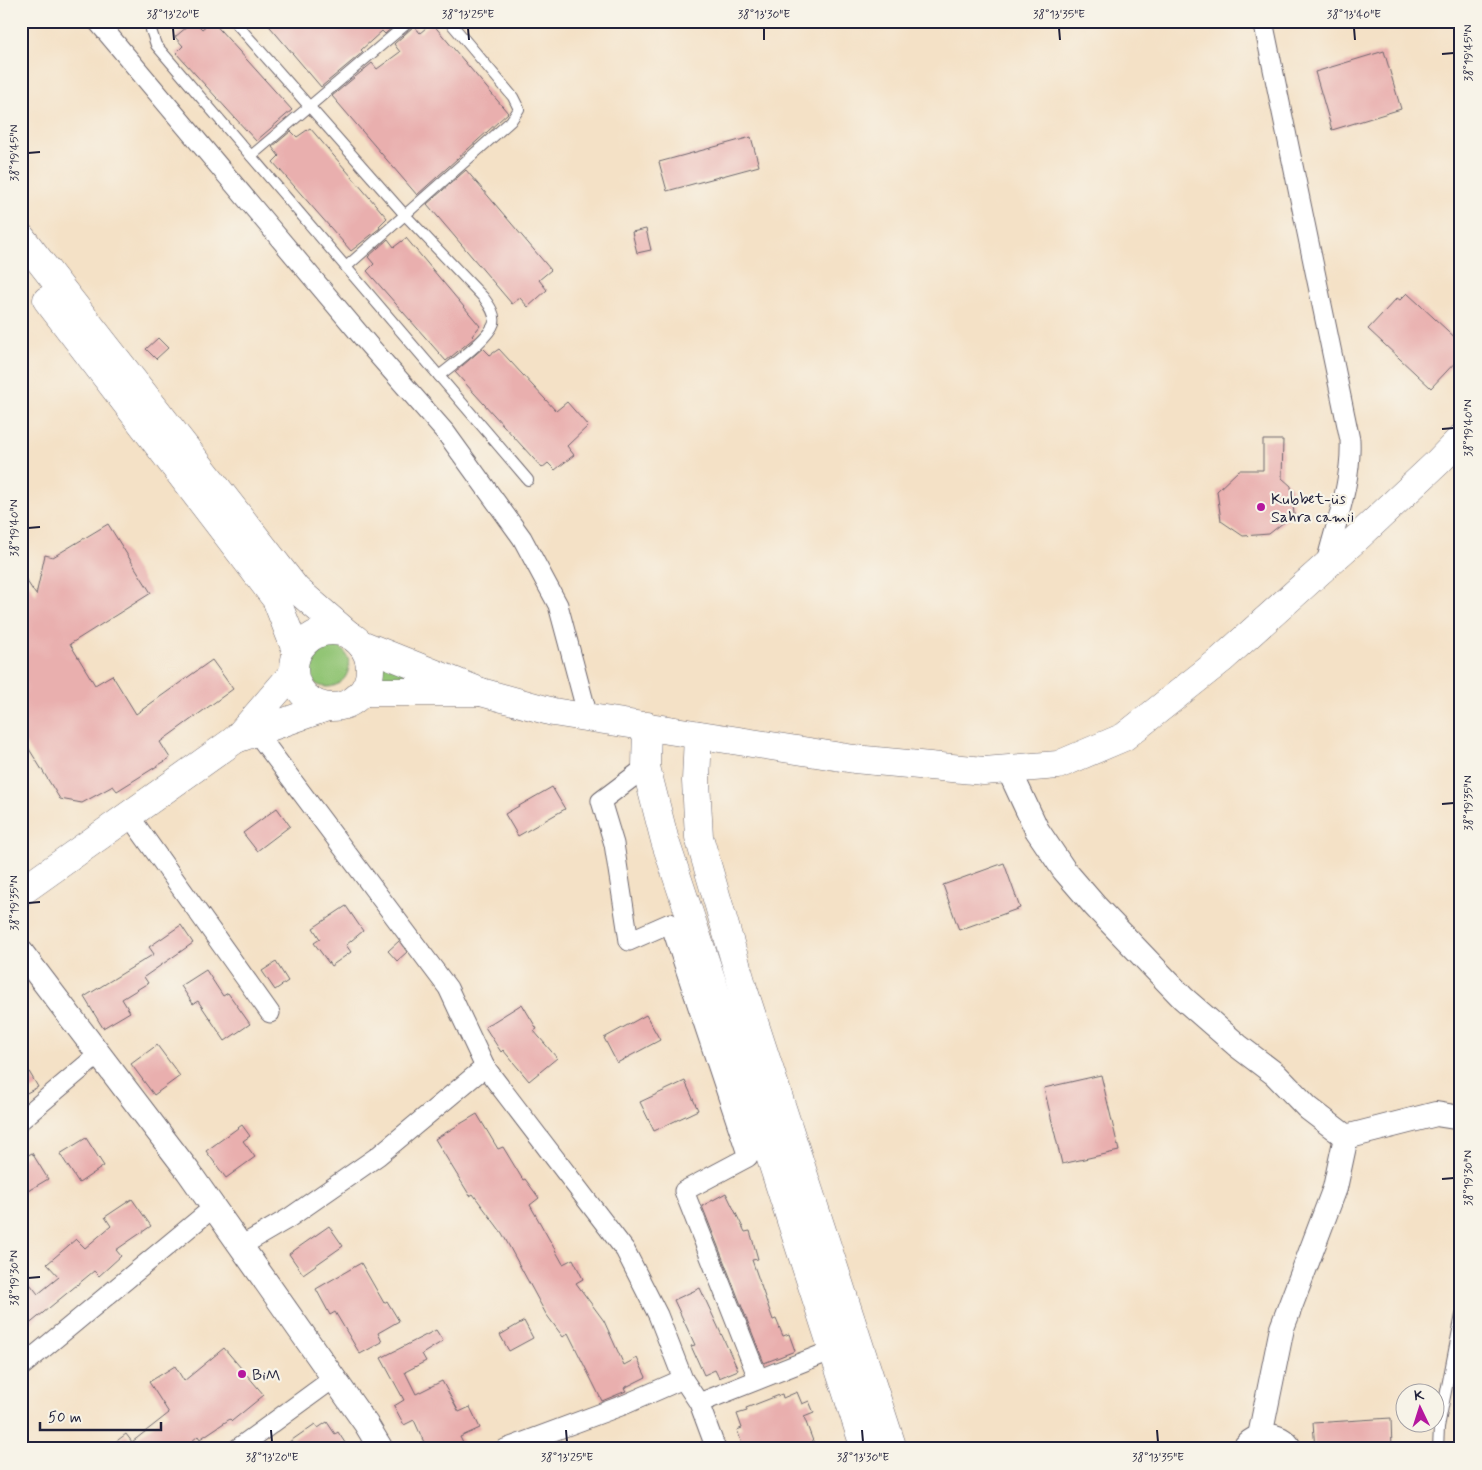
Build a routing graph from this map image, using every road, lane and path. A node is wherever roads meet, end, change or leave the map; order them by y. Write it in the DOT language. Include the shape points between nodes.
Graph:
graph roads {
  1 [pos="97,21"];
  2 [pos="154,21"];
  3 [pos="234,21"];
  4 [pos="410,21"];
  5 [pos="449,21"];
  6 [pos="1263,21"];
  7 [pos="309,107"];
  8 [pos="251,156"];
  9 [pos="405,215"];
  10 [pos="21,237"];
  11 [pos="346,267"];
  12 [pos="21,268"];
  13 [pos="439,376"];
  14 [pos="1461,438"];
  15 [pos="528,480"];
  16 [pos="1325,567"];
  17 [pos="355,639"];
  18 [pos="295,663"];
  19 [pos="363,692"];
  20 [pos="481,692"];
  21 [pos="327,707"];
  22 [pos="588,717"];
  23 [pos="647,726"];
  24 [pos="698,735"];
  25 [pos="246,736"];
  26 [pos="646,767"];
  27 [pos="1008,770"];
  28 [pos="128,814"];
  29 [pos="21,892"];
  30 [pos="21,952"];
  31 [pos="270,1013"];
  32 [pos="99,1054"];
  33 [pos="486,1068"];
  34 [pos="1461,1118"];
  35 [pos="21,1120"];
  36 [pos="1346,1137"];
  37 [pos="214,1207"];
  38 [pos="241,1246"];
  39 [pos="1461,1315"];
  40 [pos="833,1350"];
  41 [pos="21,1367"];
  42 [pos="334,1378"];
  43 [pos="758,1378"];
  44 [pos="683,1379"];
  45 [pos="699,1403"];
  46 [pos="1252,1442"];
  47 [pos="237,1449"];
  48 [pos="382,1449"];
  49 [pos="505,1449"];
  50 [pos="716,1449"];
  51 [pos="864,1449"];
  52 [pos="893,1449"];
  53 [pos="1290,1449"];
  54 [pos="1438,1449"];
  1 -- 22 [label="street" via="446,433 522,538 558,605"];
  2 -- 8 [label="lane" via="151,30 156,45"];
  3 -- 7 [label="lane"];
  4 -- 7 [label="lane"];
  5 -- 9 [label="lane" via="513,97 519,109 511,122"];
  6 -- 16 [label="street" via="1350,440 1347,483"];
  7 -- 8 [label="lane"];
  7 -- 9 [label="lane"];
  8 -- 11 [label="lane"];
  9 -- 11 [label="lane"];
  9 -- 13 [label="lane" via="484,298 494,313 489,333"];
  10 -- 17 [label="main road" via="296,589"];
  11 -- 13 [label="lane"];
  12 -- 18 [label="main road" via="276,599"];
  13 -- 15 [label="lane"];
  14 -- 16 [label="main road"];
  16 -- 27 [label="main road" via="1222,658 1124,737 1058,764"];
  17 -- 18 [label="main road" via="331,630 318,632 307,639"];
  17 -- 19 [label="main road" via="369,658 370,670"];
  17 -- 20 [label="main road"];
  18 -- 21 [label="main road" via="297,686 304,696"];
  18 -- 25 [label="main road"];
  19 -- 20 [label="main road"];
  19 -- 21 [label="main road" via="352,702"];
  20 -- 22 [label="main road" via="553,712"];
  21 -- 25 [label="main road"];
  22 -- 23 [label="main road"];
  23 -- 24 [label="main road"];
  23 -- 26 [label="main road"];
  24 -- 27 [label="main road" via="854,758 984,771"];
  24 -- 52 [label="main road" via="699,837 743,988"];
  25 -- 28 [label="main road"];
  25 -- 33 [label="street" via="448,988"];
  26 -- 40 [label="main road" via="665,841"];
  26 -- 43 [label="street" via="601,801 614,844 629,941 670,923 748,1157 684,1191"];
  27 -- 36 [label="street" via="1037,830 1064,870 1095,906 1183,998 1275,1074 1308,1108"];
  28 -- 29 [label="main road"];
  28 -- 31 [label="street"];
  30 -- 32 [label="street"];
  32 -- 35 [label="street"];
  32 -- 37 [label="street"];
  33 -- 38 [label="street" via="378,1156 289,1218"];
  33 -- 44 [label="street" via="625,1250 658,1315"];
  34 -- 36 [label="street" via="1436,1114"];
  36 -- 46 [label="street" via="1335,1188 1282,1328"];
  37 -- 38 [label="street"];
  37 -- 41 [label="street"];
  38 -- 42 [label="street"];
  39 -- 54 [label="lane" via="1439,1427"];
  40 -- 43 [label="street"];
  40 -- 51 [label="main road"];
  42 -- 47 [label="street"];
  42 -- 48 [label="street"];
  43 -- 45 [label="street"];
  44 -- 45 [label="street"];
  44 -- 49 [label="street"];
  45 -- 50 [label="street"];
  46 -- 53 [label="street" via="1273,1437 1288,1444"];
}
